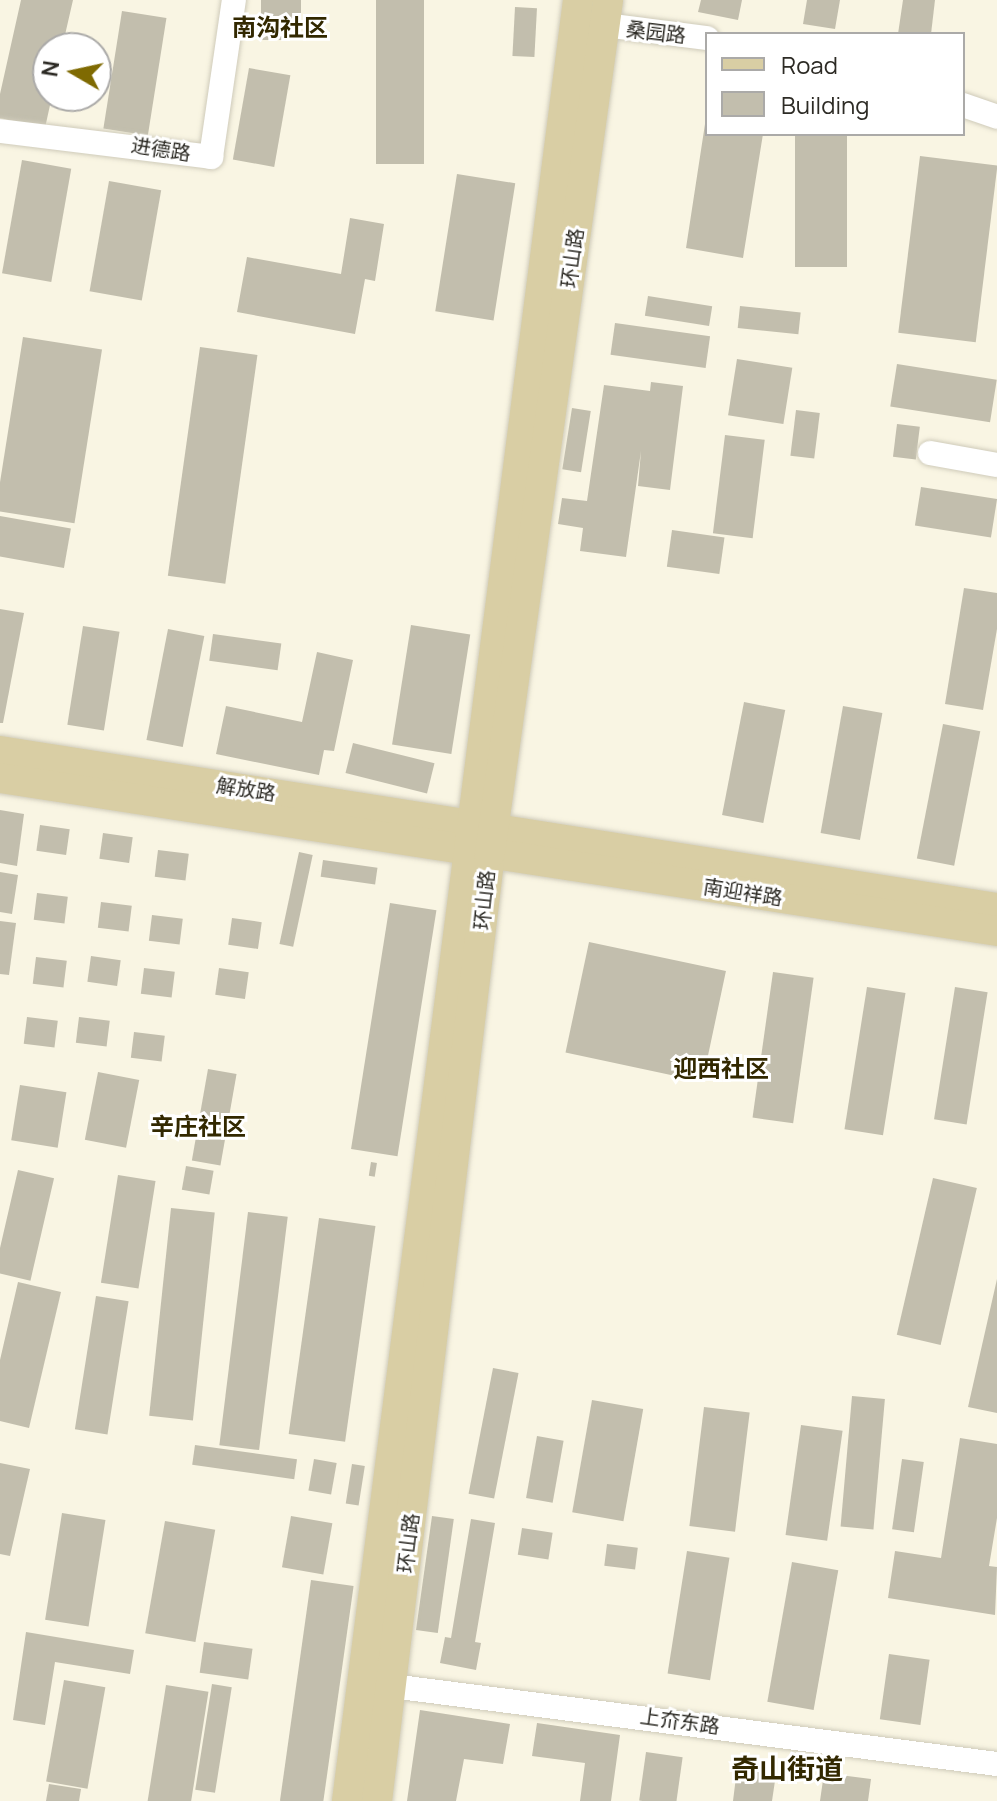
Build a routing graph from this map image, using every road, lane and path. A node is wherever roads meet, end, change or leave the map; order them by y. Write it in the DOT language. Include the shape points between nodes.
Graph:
graph roads {
  1 [pos="234,0"];
  2 [pos="578,0"];
  3 [pos="606,13"];
  4 [pos="705,38"];
  5 [pos="965,106"];
  6 [pos="997,117"];
  7 [pos="0,131"];
  8 [pos="930,453"];
  9 [pos="997,465"];
  10 [pos="0,751"];
  11 [pos="0,778"];
  12 [pos="480,839"];
  13 [pos="997,908"];
  14 [pos="997,931"];
  15 [pos="376,1684"];
  16 [pos="997,1764"];
  17 [pos="347,1801"];
  18 [pos="377,1801"];
  1 -- 7 [label="street, 进德路" via="211,157"];
  2 -- 12 [label="main road, 环山路"];
  3 -- 4 [label="street, 桑园路"];
  3 -- 12 [label="main road, 环山路"];
  5 -- 6 [label="street"];
  8 -- 9 [label="street"];
  10 -- 12 [label="main road, 解放路"];
  11 -- 12 [label="main road, 解放路"];
  12 -- 13 [label="main road, 南迎祥路"];
  12 -- 14 [label="main road, 南迎祥路"];
  12 -- 15 [label="main road, 环山路"];
  15 -- 16 [label="street, 上夼东路"];
  15 -- 17 [label="main road, 环山路"];
  15 -- 18 [label="main road, 环山路"];
}
